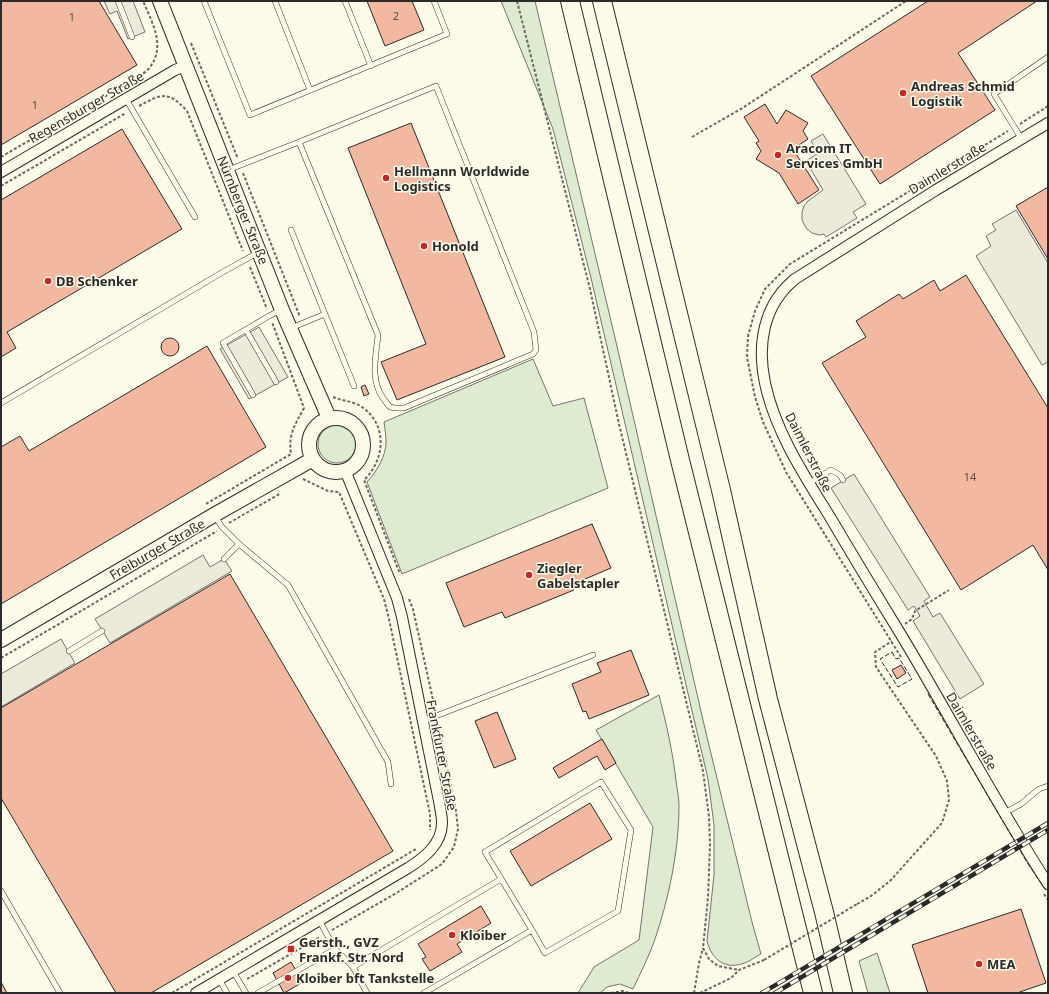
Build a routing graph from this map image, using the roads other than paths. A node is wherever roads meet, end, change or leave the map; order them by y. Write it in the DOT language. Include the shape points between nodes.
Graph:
graph roads {
  1 [pos="118,1"];
  2 [pos="161,1"];
  3 [pos="204,1"];
  4 [pos="275,1"];
  5 [pos="345,1"];
  6 [pos="434,1"];
  7 [pos="570,1"];
  8 [pos="602,1"];
  9 [pos="132,37"];
  10 [pos="1048,57"];
  11 [pos="185,66"];
  12 [pos="371,66"];
  13 [pos="310,90"];
  14 [pos="126,99"];
  15 [pos="1048,122"];
  16 [pos="1021,138"];
  17 [pos="299,142"];
  18 [pos="234,168"];
  19 [pos="1,172"];
  20 [pos="195,217"];
  21 [pos="291,230"];
  22 [pos="260,252"];
  23 [pos="282,310"];
  24 [pos="325,314"];
  25 [pos="296,326"];
  26 [pos="246,330"];
  27 [pos="276,382"];
  28 [pos="354,386"];
  29 [pos="253,395"];
  30 [pos="1,403"];
  31 [pos="328,418"];
  32 [pos="314,459"];
  33 [pos="345,470"];
  34 [pos="843,480"];
  35 [pos="809,483"];
  36 [pos="214,515"];
  37 [pos="239,544"];
  38 [pos="224,559"];
  39 [pos="102,631"];
  40 [pos="1,640"];
  41 [pos="68,651"];
  42 [pos="593,655"];
  43 [pos="423,721"];
  44 [pos="391,784"];
  45 [pos="1048,786"];
  46 [pos="1004,813"];
  47 [pos="501,879"];
  48 [pos="1048,884"];
  49 [pos="1,891"];
  50 [pos="319,920"];
  51 [pos="532,930"];
  52 [pos="335,949"];
  53 [pos="352,967"];
  54 [pos="233,971"];
  55 [pos="219,979"];
  56 [pos="60,993"];
  57 [pos="196,993"];
  58 [pos="227,993"];
  59 [pos="246,993"];
  60 [pos="258,993"];
  61 [pos="367,993"];
  62 [pos="424,993"];
  63 [pos="813,993"];
  64 [pos="843,993"];
  1 -- 9 [label="lane"];
  2 -- 11 [label="street, Nürnberger Straße"];
  3 -- 13 [label="lane" via="250,115"];
  4 -- 13 [label="lane"];
  5 -- 12 [label="lane"];
  6 -- 12 [label="lane" via="447,34"];
  7 -- 63 [label="highway" via="680,460"];
  8 -- 64 [label="highway" via="720,482 768,699"];
  10 -- 16 [label="lane" via="994,94"];
  11 -- 14 [label="street, Regensburger Straße"];
  11 -- 18 [label="street, Nürnberger Straße"];
  12 -- 13 [label="lane"];
  14 -- 19 [label="street, Regensburger Straße"];
  14 -- 20 [label="lane"];
  15 -- 16 [label="street, Daimlerstraße"];
  16 -- 35 [label="street, Daimlerstraße" via="815,266 786,287 778,297 762,334 764,376 769,400 780,428"];
  17 -- 17 [label="lane" via="436,86 534,332 536,350 533,354 404,408 389,406 375,381 374,364 378,335"];
  17 -- 18 [label="lane"];
  18 -- 22 [label="street, Nürnberger Straße"];
  21 -- 24 [label="lane"];
  22 -- 23 [label="street, Nürnberger Straße"];
  22 -- 30 [label="lane"];
  23 -- 25 [label="street, Nürnberger Straße"];
  23 -- 26 [label="lane"];
  24 -- 25 [label="lane"];
  24 -- 28 [label="lane"];
  25 -- 31 [label="street, Nürnberger Straße"];
  26 -- 27 [label="lane"];
  26 -- 29 [label="lane" via="223,343"];
  31 -- 32 [label="street" via="320,422 310,438 309,447"];
  31 -- 33 [label="street" via="338,417 347,420 360,432 363,441 359,459"];
  32 -- 33 [label="street" via="322,468 330,471"];
  32 -- 36 [label="street, Freiburger Straße"];
  33 -- 43 [label="street, Frankfurter Straße" via="397,598"];
  34 -- 35 [label="lane" via="840,474 831,470"];
  35 -- 46 [label="street, Daimlerstraße" via="901,634"];
  36 -- 37 [label="lane" via="222,528"];
  36 -- 40 [label="street, Freiburger Straße"];
  37 -- 38 [label="lane"];
  37 -- 44 [label="lane" via="288,585 388,762"];
  39 -- 41 [label="lane"];
  42 -- 43 [label="lane"];
  43 -- 50 [label="street, Frankfurter Straße" via="439,801 442,824 439,838 431,850 414,864"];
  45 -- 46 [label="lane" via="1039,789 1021,804"];
  46 -- 48 [label="street, Daimlerstraße"];
  47 -- 51 [label="lane"];
  47 -- 51 [label="lane" via="485,852 601,782 630,830 618,910 545,953"];
  47 -- 53 [label="lane"];
  49 -- 56 [label="lane"];
  50 -- 52 [label="lane"];
  50 -- 54 [label="street, Frankfurter Straße"];
  51 -- 62 [label="lane"];
  52 -- 53 [label="lane"];
  52 -- 60 [label="lane"];
  53 -- 61 [label="lane"];
  54 -- 55 [label="street, Frankfurter Straße"];
  54 -- 59 [label="lane"];
  55 -- 57 [label="street, Frankfurter Straße"];
  55 -- 58 [label="lane"];
}
